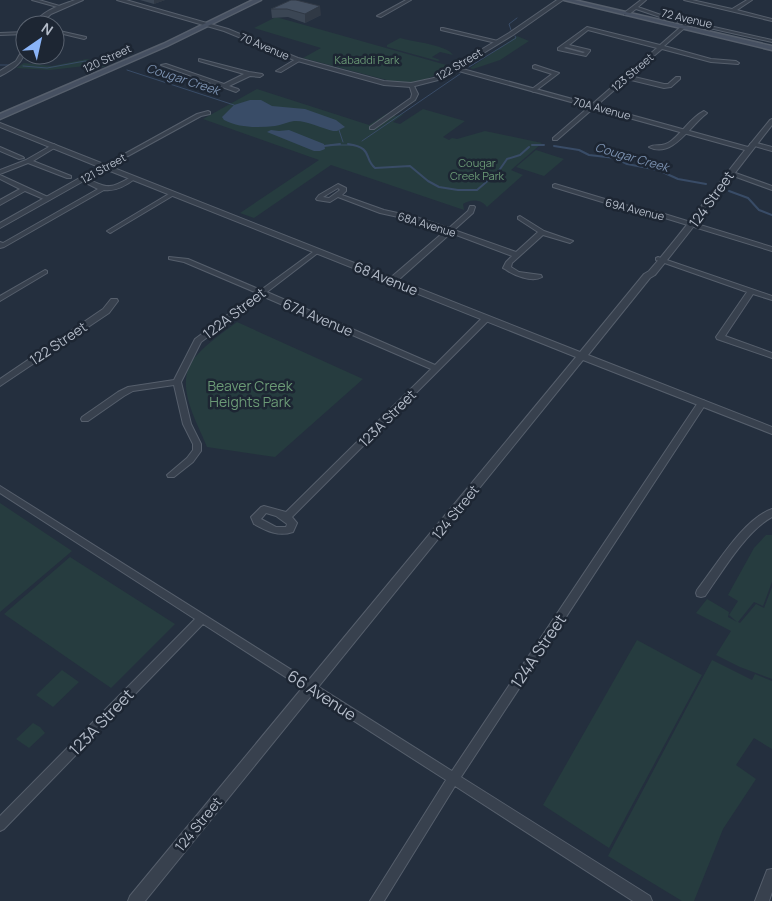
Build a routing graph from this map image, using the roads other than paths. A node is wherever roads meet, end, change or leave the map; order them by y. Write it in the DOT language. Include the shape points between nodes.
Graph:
graph roads {
  1 [pos="34,0"];
  2 [pos="80,0"];
  3 [pos="120,0"];
  4 [pos="258,0"];
  5 [pos="408,0"];
  6 [pos="560,0"];
  7 [pos="567,0"];
  8 [pos="579,0"];
  9 [pos="644,0"];
  10 [pos="686,0"];
  11 [pos="750,0"];
  12 [pos="635,6"];
  13 [pos="61,8"];
  14 [pos="732,11"];
  15 [pos="627,13"];
  16 [pos="47,15"];
  17 [pos="380,16"];
  18 [pos="772,20"];
  19 [pos="205,24"];
  20 [pos="684,26"];
  21 [pos="443,29"];
  22 [pos="15,33"];
  23 [pos="65,33"];
  24 [pos="0,34"];
  25 [pos="84,38"];
  26 [pos="496,42"];
  27 [pos="772,44"];
  28 [pos="565,45"];
  29 [pos="661,47"];
  30 [pos="201,60"];
  31 [pos="298,60"];
  32 [pos="736,63"];
  33 [pos="15,64"];
  34 [pos="164,65"];
  35 [pos="535,67"];
  36 [pos="454,68"];
  37 [pos="279,71"];
  38 [pos="0,74"];
  39 [pos="249,74"];
  40 [pos="260,75"];
  41 [pos="627,77"];
  42 [pos="678,78"];
  43 [pos="411,85"];
  44 [pos="224,86"];
  45 [pos="66,89"];
  46 [pos="236,90"];
  47 [pos="534,90"];
  48 [pos="594,106"];
  49 [pos="704,112"];
  50 [pos="208,113"];
  51 [pos="0,118"];
  52 [pos="772,121"];
  53 [pos="0,124"];
  54 [pos="372,128"];
  55 [pos="684,131"];
  56 [pos="556,139"];
  57 [pos="54,146"];
  58 [pos="751,146"];
  59 [pos="652,148"];
  60 [pos="0,149"];
  61 [pos="772,149"];
  62 [pos="21,158"];
  63 [pos="28,161"];
  64 [pos="104,167"];
  65 [pos="0,172"];
  66 [pos="730,173"];
  67 [pos="0,177"];
  68 [pos="69,177"];
  69 [pos="134,178"];
  70 [pos="82,179"];
  71 [pos="555,186"];
  72 [pos="772,188"];
  73 [pos="24,189"];
  74 [pos="102,189"];
  75 [pos="172,194"];
  76 [pos="337,195"];
  77 [pos="48,199"];
  78 [pos="0,203"];
  79 [pos="472,207"];
  80 [pos="520,218"];
  81 [pos="690,224"];
  82 [pos="0,226"];
  83 [pos="449,230"];
  84 [pos="110,231"];
  85 [pos="542,232"];
  86 [pos="570,240"];
  87 [pos="0,244"];
  88 [pos="772,249"];
  89 [pos="317,251"];
  90 [pos="517,255"];
  91 [pos="171,258"];
  92 [pos="661,260"];
  93 [pos="44,272"];
  94 [pos="538,278"];
  95 [pos="392,281"];
  96 [pos="751,291"];
  97 [pos="261,293"];
  98 [pos="772,298"];
  99 [pos="0,299"];
  100 [pos="114,301"];
  101 [pos="487,318"];
  102 [pos="582,356"];
  103 [pos="772,356"];
  104 [pos="436,368"];
  105 [pos="177,382"];
  106 [pos="0,383"];
  107 [pos="702,403"];
  108 [pos="86,419"];
  109 [pos="772,431"];
  110 [pos="171,475"];
  111 [pos="0,488"];
  112 [pos="772,513"];
  113 [pos="287,518"];
  114 [pos="701,593"];
  115 [pos="202,618"];
  116 [pos="310,688"];
  117 [pos="453,779"];
  118 [pos="0,825"];
  119 [pos="772,874"];
  120 [pos="135,901"];
  121 [pos="377,901"];
  122 [pos="644,901"];
  123 [pos="762,901"];
  1 -- 13 [label="street"];
  2 -- 13 [label="street"];
  3 -- 19 [label="street, 70 Avenue"];
  4 -- 19 [label="main road, 120 Street"];
  5 -- 17 [label="street"];
  6 -- 26 [label="street, 122 Street"];
  7 -- 15 [label="main road, 72 Avenue"];
  8 -- 15 [label="main road, 72 Avenue"];
  9 -- 12 [label="street"];
  10 -- 14 [label="street"];
  11 -- 14 [label="street"];
  12 -- 15 [label="street"];
  12 -- 27 [label="street, 72 Avenue" via="660,16"];
  13 -- 16 [label="street"];
  14 -- 18 [label="street"];
  15 -- 20 [label="main road, 72 Avenue"];
  19 -- 31 [label="street, 70 Avenue"];
  19 -- 45 [label="main road, 120 Street" via="175,41"];
  20 -- 27 [label="main road, 72 Avenue"];
  20 -- 29 [label="street, 123 Street"];
  21 -- 26 [label="street"];
  22 -- 24 [label="street"];
  23 -- 25 [label="street"];
  26 -- 36 [label="street, 122 Street"];
  28 -- 29 [label="street" via="587,28"];
  29 -- 32 [label="street"];
  29 -- 41 [label="street, 123 Street"];
  30 -- 39 [label="street"];
  31 -- 37 [label="street"];
  31 -- 43 [label="street, 70 Avenue" via="384,83"];
  33 -- 38 [label="street"];
  34 -- 44 [label="street"];
  35 -- 47 [label="street" via="556,72"];
  36 -- 43 [label="street, 122 Street" via="430,81"];
  36 -- 47 [label="street, 70A Avenue"];
  39 -- 40 [label="street"];
  39 -- 44 [label="street"];
  41 -- 42 [label="street" via="664,86"];
  41 -- 48 [label="street, 123 Street"];
  43 -- 54 [label="street" via="413,99"];
  44 -- 46 [label="street"];
  45 -- 51 [label="main road, 120 Street"];
  45 -- 53 [label="main road, 120 Street"];
  47 -- 48 [label="street, 70A Avenue"];
  48 -- 55 [label="street, 70A Avenue"];
  48 -- 56 [label="street, 123 Street"];
  49 -- 55 [label="street"];
  50 -- 64 [label="street, 121 Street"];
  52 -- 58 [label="street, 124 Street"];
  53 -- 57 [label="street, 68 Avenue"];
  55 -- 58 [label="street, 70A Avenue"];
  55 -- 59 [label="street" via="669,147 662,150"];
  57 -- 63 [label="street"];
  57 -- 64 [label="street, 68 Avenue"];
  58 -- 61 [label="street, 70A Avenue"];
  58 -- 66 [label="street, 124 Street"];
  60 -- 62 [label="street"];
  63 -- 65 [label="street"];
  63 -- 68 [label="street"];
  64 -- 69 [label="street, 68 Avenue"];
  64 -- 70 [label="street, 121 Street"];
  66 -- 72 [label="street"];
  66 -- 81 [label="street, 124 Street"];
  67 -- 73 [label="street"];
  69 -- 74 [label="street" via="112,190"];
  69 -- 75 [label="street, 68 Avenue"];
  70 -- 74 [label="street"];
  70 -- 77 [label="street, 121 Street"];
  71 -- 81 [label="street, 69A Avenue"];
  73 -- 77 [label="street"];
  73 -- 78 [label="street"];
  74 -- 87 [label="street" via="2,246"];
  75 -- 84 [label="street"];
  75 -- 89 [label="street, 68 Avenue"];
  76 -- 83 [label="street, 68A Avenue" via="382,212 414,218"];
  77 -- 82 [label="street, 121 Street"];
  79 -- 83 [label="street" via="471,212"];
  80 -- 85 [label="street"];
  81 -- 88 [label="street, 69A Avenue"];
  81 -- 92 [label="street, 124 Street"];
  83 -- 90 [label="street, 68A Avenue"];
  83 -- 95 [label="street"];
  85 -- 86 [label="street"];
  85 -- 90 [label="street"];
  89 -- 95 [label="street, 68 Avenue"];
  89 -- 97 [label="street, 122A Street"];
  90 -- 94 [label="street" via="507,268 517,274"];
  91 -- 97 [label="street, 67A Avenue" via="186,260"];
  92 -- 96 [label="street"];
  92 -- 102 [label="street, 124 Street"];
  93 -- 99 [label="street"];
  95 -- 101 [label="street, 68 Avenue"];
  96 -- 98 [label="street"];
  96 -- 103 [label="street" via="720,337"];
  97 -- 104 [label="street, 67A Avenue"];
  97 -- 105 [label="street, 122A Street" via="198,340"];
  100 -- 106 [label="street, 122 Street" via="106,311"];
  101 -- 102 [label="street, 68 Avenue"];
  101 -- 104 [label="street, 123A Street"];
  102 -- 107 [label="street, 68 Avenue"];
  102 -- 116 [label="street, 124 Street"];
  104 -- 113 [label="street, 123A Street"];
  105 -- 108 [label="street" via="131,389"];
  105 -- 110 [label="street" via="197,451"];
  107 -- 109 [label="street, 68 Avenue"];
  107 -- 117 [label="street, 124A Street"];
  111 -- 115 [label="street, 66 Avenue"];
  112 -- 114 [label="street" via="754,524"];
  115 -- 116 [label="street, 66 Avenue"];
  115 -- 118 [label="street, 123A Street"];
  116 -- 117 [label="street, 66 Avenue"];
  116 -- 120 [label="street, 124 Street"];
  117 -- 121 [label="street, 124A Street"];
  117 -- 122 [label="street, 66 Avenue"];
  119 -- 123 [label="street"];
}
